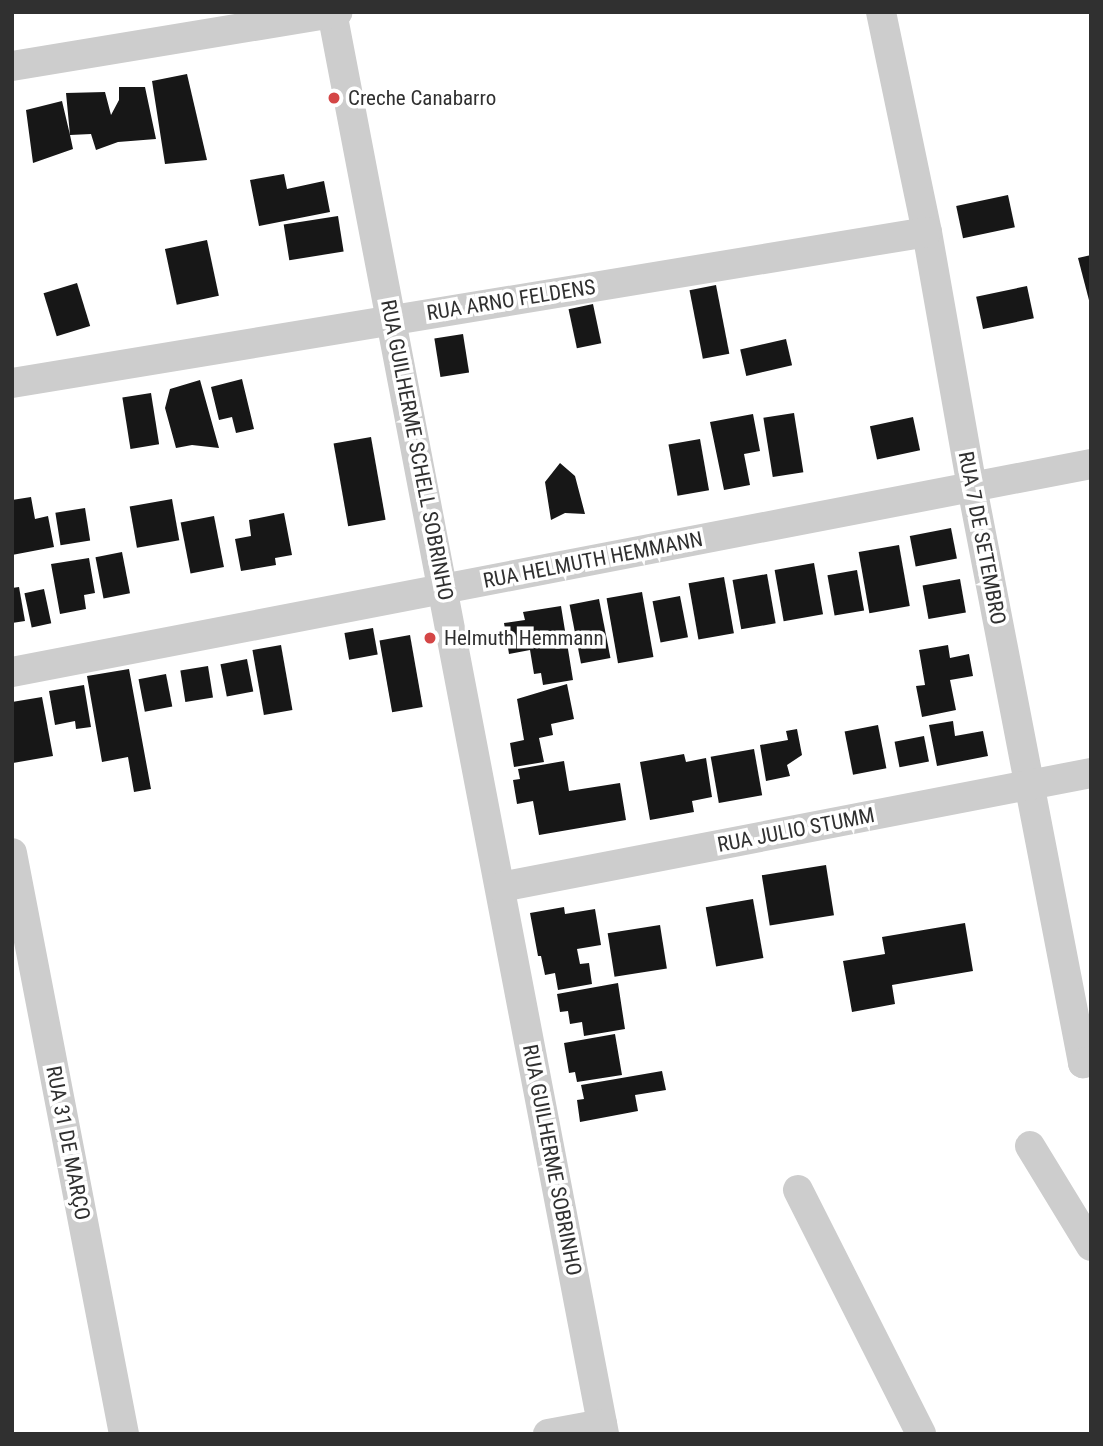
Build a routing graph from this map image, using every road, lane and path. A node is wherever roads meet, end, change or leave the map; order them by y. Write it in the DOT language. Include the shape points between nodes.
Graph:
graph roads {
  1 [pos="881,12"];
  2 [pos="334,13"];
  3 [pos="12,66"];
  4 [pos="927,232"];
  5 [pos="393,319"];
  6 [pos="12,383"];
  7 [pos="1091,464"];
  8 [pos="972,487"];
  9 [pos="443,589"];
  10 [pos="12,672"];
  11 [pos="1091,773"];
  12 [pos="1030,785"];
  13 [pos="12,853"];
  14 [pos="501,887"];
  15 [pos="1087,1062"];
  16 [pos="1030,1146"];
  17 [pos="798,1190"];
  18 [pos="1091,1246"];
  19 [pos="603,1429"];
  20 [pos="124,1434"];
  21 [pos="548,1434"];
  22 [pos="921,1434"];
  1 -- 4 [label="street, RUA 7 DE SETEMBRO"];
  2 -- 3 [label="street"];
  2 -- 5 [label="street, RUA GUILHERME SCHELL SOBRINHO"];
  4 -- 5 [label="street, RUA ARNO FELDENS"];
  4 -- 8 [label="street, RUA 7 DE SETEMBRO"];
  5 -- 6 [label="street, RUA ARNO FELDENS"];
  5 -- 9 [label="street, RUA GUILHERME SCHELL SOBRINHO"];
  7 -- 8 [label="street, RUA HELMUTH HEMMANN"];
  8 -- 9 [label="street, RUA HELMUTH HEMMANN"];
  8 -- 12 [label="street, RUA 7 DE SETEMBRO"];
  9 -- 10 [label="street, RUA HELMUTH HEMMANN"];
  9 -- 14 [label="street, RUA GUILHERME SCHELL SOBRINHO"];
  11 -- 12 [label="street, RUA JULIO STUMM"];
  12 -- 14 [label="street, RUA JULIO STUMM"];
  12 -- 15 [label="street, RUA 7 DE SETEMBRO"];
  13 -- 20 [label="street, RUA 31 DE MARÇO"];
  14 -- 19 [label="street, RUA GUILHERME SOBRINHO"];
  16 -- 18 [label="street"];
  17 -- 22 [label="street"];
  19 -- 21 [label="street"];
}
